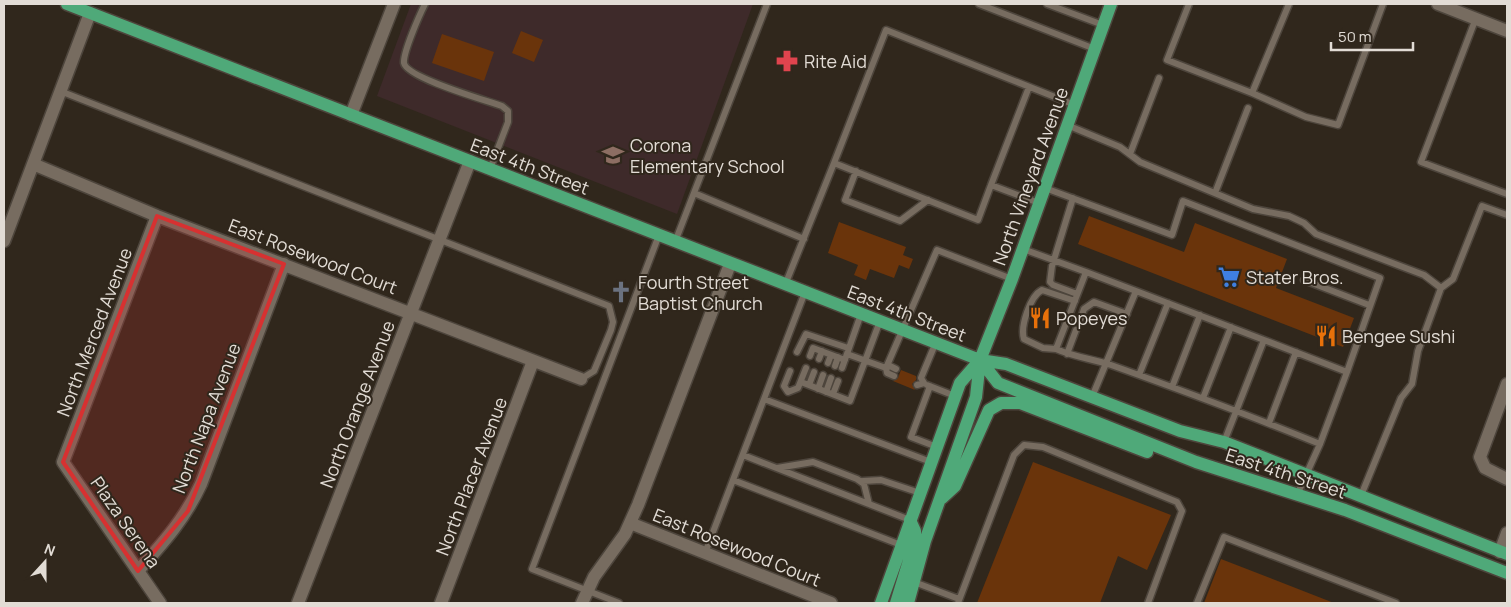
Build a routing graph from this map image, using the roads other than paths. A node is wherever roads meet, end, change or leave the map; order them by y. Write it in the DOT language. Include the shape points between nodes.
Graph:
graph roads {
  1 [pos="67,4"];
  2 [pos="394,4"];
  3 [pos="425,4"];
  4 [pos="767,4"];
  5 [pos="979,4"];
  6 [pos="1047,4"];
  7 [pos="1111,4"];
  8 [pos="1189,4"];
  9 [pos="1289,4"];
  10 [pos="1383,4"];
  11 [pos="1438,4"];
  12 [pos="90,13"];
  13 [pos="1476,18"];
  14 [pos="1103,25"];
  15 [pos="1507,31"];
  16 [pos="1095,49"];
  17 [pos="1159,78"];
  18 [pos="1029,87"];
  19 [pos="60,92"];
  20 [pos="1252,93"];
  21 [pos="1075,105"];
  22 [pos="1248,108"];
  23 [pos="352,115"];
  24 [pos="1067,125"];
  25 [pos="1130,154"];
  26 [pos="470,161"];
  27 [pos="834,163"];
  28 [pos="33,164"];
  29 [pos="490,170"];
  30 [pos="856,172"];
  31 [pos="992,185"];
  32 [pos="1045,188"];
  33 [pos="694,193"];
  34 [pos="1215,193"];
  35 [pos="1507,194"];
  36 [pos="1074,198"];
  37 [pos="928,200"];
  38 [pos="1039,202"];
  39 [pos="1507,215"];
  40 [pos="157,216"];
  41 [pos="659,235"];
  42 [pos="804,239"];
  43 [pos="439,240"];
  44 [pos="4,241"];
  45 [pos="675,242"];
  46 [pos="1023,249"];
  47 [pos="1053,260"];
  48 [pos="284,264"];
  49 [pos="730,264"];
  50 [pos="1086,272"];
  51 [pos="1012,279"];
  52 [pos="1304,280"];
  53 [pos="785,285"];
  54 [pos="1441,288"];
  55 [pos="1136,291"];
  56 [pos="805,292"];
  57 [pos="1076,297"];
  58 [pos="1168,303"];
  59 [pos="1369,305"];
  60 [pos="411,312"];
  61 [pos="861,314"];
  62 [pos="1127,314"];
  63 [pos="1200,315"];
  64 [pos="1081,318"];
  65 [pos="880,321"];
  66 [pos="1231,327"];
  67 [pos="903,330"];
  68 [pos="1076,330"];
  69 [pos="1264,340"];
  70 [pos="936,342"];
  71 [pos="1056,349"];
  72 [pos="822,351"];
  73 [pos="797,352"];
  74 [pos="1296,352"];
  75 [pos="1067,354"];
  76 [pos="831,355"];
  77 [pos="845,355"];
  78 [pos="810,356"];
  79 [pos="819,359"];
  80 [pos="980,360"];
  81 [pos="533,361"];
  82 [pos="864,361"];
  83 [pos="828,363"];
  84 [pos="1107,364"];
  85 [pos="839,367"];
  86 [pos="806,368"];
  87 [pos="886,368"];
  88 [pos="896,369"];
  89 [pos="790,371"];
  90 [pos="814,372"];
  91 [pos="1347,372"];
  92 [pos="1139,375"];
  93 [pos="823,376"];
  94 [pos="894,376"];
  95 [pos="581,379"];
  96 [pos="801,382"];
  97 [pos="922,382"];
  98 [pos="1507,384"];
  99 [pos="809,385"];
  100 [pos="1172,387"];
  101 [pos="818,389"];
  102 [pos="826,392"];
  103 [pos="833,394"];
  104 [pos="955,396"];
  105 [pos="1092,397"];
  106 [pos="1203,398"];
  107 [pos="764,399"];
  108 [pos="1236,410"];
  109 [pos="1269,423"];
  110 [pos="1224,442"];
  111 [pos="1320,444"];
  112 [pos="937,447"];
  113 [pos="743,455"];
  114 [pos="1181,456"];
  115 [pos="62,462"];
  116 [pos="931,462"];
  117 [pos="777,468"];
  118 [pos="1306,475"];
  119 [pos="1507,479"];
  120 [pos="733,480"];
  121 [pos="862,482"];
  122 [pos="920,493"];
  123 [pos="1296,496"];
  124 [pos="1360,498"];
  125 [pos="940,500"];
  126 [pos="869,504"];
  127 [pos="910,520"];
  128 [pos="630,523"];
  129 [pos="1507,533"];
  130 [pos="901,545"];
  131 [pos="705,553"];
  132 [pos="1504,553"];
  133 [pos="138,571"];
  134 [pos="1507,573"];
  135 [pos="914,582"];
  136 [pos="586,590"];
  137 [pos="959,601"];
  138 [pos="160,603"];
  139 [pos="298,603"];
  140 [pos="441,603"];
  141 [pos="582,603"];
  142 [pos="619,603"];
  143 [pos="831,603"];
  144 [pos="881,603"];
  145 [pos="896,603"];
  146 [pos="908,603"];
  147 [pos="1148,603"];
  148 [pos="1197,603"];
  149 [pos="1396,603"];
  1 -- 12 [label="main road, East 4th Street"];
  2 -- 23 [label="street"];
  3 -- 29 [label="lane" via="405,64 422,78 502,106 508,111 508,122"];
  4 -- 33 [label="lane"];
  5 -- 16 [label="lane"];
  6 -- 14 [label="lane"];
  7 -- 14 [label="main road, North Vineyard Avenue"];
  8 -- 20 [label="lane" via="1167,60"];
  9 -- 20 [label="lane"];
  10 -- 20 [label="lane" via="1338,125 1306,117"];
  11 -- 13 [label="street"];
  12 -- 19 [label="street"];
  12 -- 23 [label="main road, East 4th Street"];
  13 -- 15 [label="street"];
  13 -- 35 [label="lane" via="1421,162"];
  14 -- 16 [label="main road, North Vineyard Avenue"];
  16 -- 21 [label="main road, North Vineyard Avenue"];
  17 -- 25 [label="lane"];
  18 -- 21 [label="lane"];
  18 -- 27 [label="lane" via="886,30"];
  18 -- 31 [label="lane"];
  19 -- 28 [label="street"];
  19 -- 43 [label="lane"];
  21 -- 24 [label="main road, North Vineyard Avenue"];
  22 -- 34 [label="lane"];
  23 -- 26 [label="main road, East 4th Street"];
  24 -- 25 [label="lane"];
  24 -- 32 [label="main road, North Vineyard Avenue"];
  25 -- 34 [label="lane" via="1140,162"];
  26 -- 29 [label="main road, East 4th Street"];
  26 -- 43 [label="street, North Orange Avenue"];
  27 -- 30 [label="lane"];
  27 -- 42 [label="lane"];
  28 -- 40 [label="street, East Rosewood Court"];
  28 -- 44 [label="street"];
  29 -- 41 [label="main road, East 4th Street"];
  30 -- 37 [label="lane"];
  30 -- 37 [label="lane" via="845,200 900,221"];
  31 -- 37 [label="lane" via="978,220"];
  31 -- 38 [label="lane"];
  32 -- 36 [label="lane"];
  32 -- 38 [label="main road, North Vineyard Avenue"];
  33 -- 42 [label="lane"];
  33 -- 45 [label="lane"];
  34 -- 54 [label="lane" via="1253,209 1289,216 1316,234 1424,275"];
  36 -- 47 [label="lane"];
  36 -- 59 [label="lane" via="1172,235 1183,201 1380,278"];
  38 -- 46 [label="main road, North Vineyard Avenue"];
  39 -- 54 [label="lane" via="1482,206 1453,279"];
  40 -- 48 [label="street, East Rosewood Court"];
  40 -- 115 [label="street, North Merced Avenue"];
  41 -- 45 [label="main road, East 4th Street"];
  41 -- 136 [label="lane" via="532,569"];
  42 -- 53 [label="lane"];
  43 -- 60 [label="street, North Orange Avenue"];
  43 -- 95 [label="lane" via="609,306 613,322 611,330 594,371"];
  45 -- 49 [label="main road, East 4th Street"];
  46 -- 47 [label="lane"];
  46 -- 51 [label="main road, North Vineyard Avenue"];
  47 -- 50 [label="lane"];
  47 -- 57 [label="lane" via="1050,272 1053,285"];
  48 -- 60 [label="street, East Rosewood Court"];
  48 -- 133 [label="street, North Napa Avenue" via="201,484 172,534"];
  49 -- 53 [label="main road, East 4th Street"];
  49 -- 128 [label="street"];
  50 -- 55 [label="lane"];
  50 -- 57 [label="lane"];
  51 -- 67 [label="lane" via="937,250"];
  51 -- 80 [label="main road, North Vineyard Avenue"];
  52 -- 59 [label="lane"];
  53 -- 56 [label="main road, East 4th Street"];
  54 -- 124 [label="lane" via="1418,351 1412,384 1401,398"];
  55 -- 58 [label="lane"];
  55 -- 62 [label="lane"];
  56 -- 61 [label="main road, East 4th Street"];
  56 -- 107 [label="lane"];
  57 -- 71 [label="lane"];
  57 -- 71 [label="lane" via="1042,290 1035,295 1027,315 1022,333 1024,340 1043,348"];
  58 -- 63 [label="lane"];
  58 -- 92 [label="lane"];
  59 -- 91 [label="lane"];
  60 -- 81 [label="street, East Rosewood Court"];
  60 -- 139 [label="street, North Orange Avenue"];
  61 -- 65 [label="main road, East 4th Street"];
  61 -- 77 [label="lane"];
  62 -- 64 [label="lane" via="1094,302 1084,309"];
  62 -- 84 [label="lane"];
  63 -- 66 [label="lane"];
  63 -- 100 [label="lane"];
  65 -- 67 [label="main road, East 4th Street"];
  65 -- 82 [label="lane"];
  66 -- 69 [label="lane"];
  66 -- 106 [label="lane"];
  67 -- 70 [label="main road, East 4th Street"];
  67 -- 87 [label="lane"];
  68 -- 75 [label="lane"];
  69 -- 74 [label="lane"];
  69 -- 108 [label="lane"];
  70 -- 80 [label="main road, East 4th Street"];
  70 -- 97 [label="lane"];
  71 -- 75 [label="lane"];
  72 -- 76 [label="lane"];
  72 -- 78 [label="lane" via="813,348"];
  72 -- 79 [label="lane"];
  73 -- 77 [label="lane" via="806,334"];
  74 -- 91 [label="lane"];
  74 -- 109 [label="lane"];
  75 -- 84 [label="lane"];
  76 -- 77 [label="lane"];
  76 -- 83 [label="lane"];
  77 -- 82 [label="lane"];
  77 -- 85 [label="lane"];
  80 -- 104 [label="main road, North Vineyard Avenue" via="960,383"];
  80 -- 105 [label="main road, East 4th Street" via="1006,364"];
  80 -- 114 [label="main road, East 4th Street" via="998,383"];
  80 -- 125 [label="main road, North Vineyard Avenue" via="976,397"];
  81 -- 95 [label="street, East Rosewood Court"];
  81 -- 140 [label="street, North Placer Avenue"];
  82 -- 87 [label="lane"];
  82 -- 103 [label="lane" via="850,401"];
  84 -- 92 [label="lane"];
  84 -- 105 [label="lane"];
  86 -- 96 [label="lane"];
  87 -- 88 [label="lane"];
  87 -- 94 [label="lane" via="887,373"];
  89 -- 96 [label="lane" via="784,390 795,390"];
  90 -- 99 [label="lane"];
  91 -- 111 [label="lane"];
  92 -- 100 [label="lane"];
  93 -- 101 [label="lane"];
  96 -- 99 [label="lane"];
  97 -- 104 [label="lane"];
  97 -- 112 [label="lane" via="911,437"];
  98 -- 119 [label="street" via="1480,457 1485,468"];
  99 -- 101 [label="lane"];
  100 -- 106 [label="lane"];
  101 -- 102 [label="lane"];
  102 -- 103 [label="lane"];
  102 -- 103 [label="lane" via="834,380"];
  104 -- 112 [label="main road, North Vineyard Avenue"];
  105 -- 110 [label="main road, East 4th Street" via="1180,431"];
  106 -- 108 [label="lane"];
  107 -- 113 [label="lane"];
  107 -- 116 [label="lane"];
  108 -- 109 [label="lane"];
  108 -- 110 [label="lane"];
  109 -- 111 [label="lane"];
  110 -- 118 [label="main road, East 4th Street"];
  111 -- 118 [label="lane"];
  112 -- 116 [label="main road, North Vineyard Avenue"];
  113 -- 117 [label="lane"];
  113 -- 120 [label="lane"];
  114 -- 123 [label="main road, East 4th Street"];
  114 -- 125 [label="main road" via="1156,455 1020,403 1001,403 989,410 955,486"];
  115 -- 133 [label="street, Plaza Serena"];
  116 -- 122 [label="main road, North Vineyard Avenue"];
  117 -- 121 [label="lane" via="813,462"];
  117 -- 126 [label="lane"];
  118 -- 123 [label="lane"];
  118 -- 124 [label="main road, East 4th Street"];
  120 -- 130 [label="lane"];
  120 -- 131 [label="lane"];
  121 -- 122 [label="lane" via="881,480"];
  121 -- 126 [label="lane"];
  122 -- 127 [label="main road, North Vineyard Avenue"];
  123 -- 134 [label="main road, East 4th Street" via="1346,510"];
  124 -- 132 [label="main road, East 4th Street"];
  125 -- 135 [label="main road, North Vineyard Avenue"];
  126 -- 127 [label="lane"];
  127 -- 130 [label="main road, North Vineyard Avenue"];
  127 -- 145 [label="main road" via="915,541"];
  128 -- 131 [label="street, East Rosewood Court"];
  128 -- 136 [label="street"];
  129 -- 132 [label="street"];
  130 -- 144 [label="main road, North Vineyard Avenue"];
  131 -- 143 [label="street, East Rosewood Court"];
  133 -- 138 [label="street, Plaza Serena"];
  135 -- 137 [label="lane"];
  135 -- 146 [label="main road, North Vineyard Avenue"];
  136 -- 141 [label="street"];
  136 -- 142 [label="lane"];
  137 -- 147 [label="lane" via="1014,455 1024,445 1043,447 1178,502 1182,511"];
  148 -- 149 [label="lane" via="1224,537"];
}
